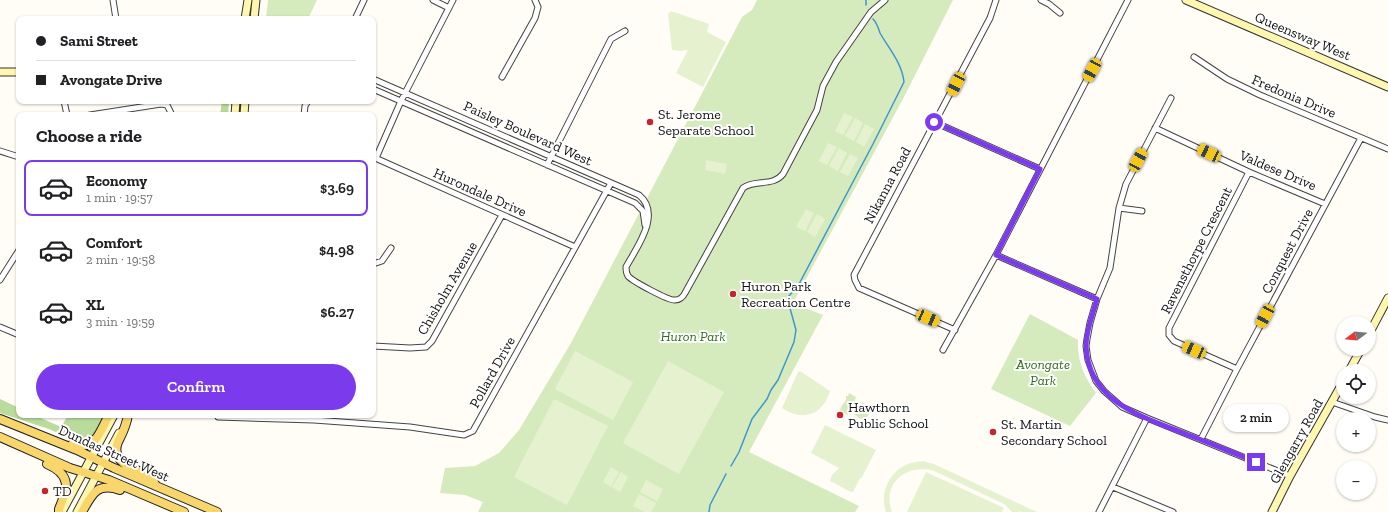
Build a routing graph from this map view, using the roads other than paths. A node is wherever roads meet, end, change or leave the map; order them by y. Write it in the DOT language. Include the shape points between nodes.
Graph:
graph roads {
  1 [pos="112,0"];
  2 [pos="248,0"];
  3 [pos="256,0"];
  4 [pos="364,0"];
  5 [pos="433,0"];
  6 [pos="453,0"];
  7 [pos="535,0"];
  8 [pos="885,0"];
  9 [pos="996,0"];
  10 [pos="1041,0"];
  11 [pos="1128,0"];
  12 [pos="1186,0"];
  13 [pos="449,8"];
  14 [pos="1060,13"];
  15 [pos="115,16"];
  16 [pos="245,16"];
  17 [pos="254,16"];
  18 [pos="356,16"];
  19 [pos="625,31"];
  20 [pos="1194,57"];
  21 [pos="0,72"];
  22 [pos="16,72"];
  23 [pos="502,77"];
  24 [pos="376,80"];
  25 [pos="1388,87"];
  26 [pos="376,90"];
  27 [pos="405,94"];
  28 [pos="1171,98"];
  29 [pos="401,101"];
  30 [pos="161,104"];
  31 [pos="161,104"];
  32 [pos="109,112"];
  33 [pos="171,112"];
  34 [pos="934,122"];
  35 [pos="1155,128"];
  36 [pos="1361,138"];
  37 [pos="1388,149"];
  38 [pos="0,151"];
  39 [pos="16,156"];
  40 [pos="376,156"];
  41 [pos="551,157"];
  42 [pos="376,158"];
  43 [pos="547,165"];
  44 [pos="1040,169"];
  45 [pos="1249,172"];
  46 [pos="611,184"];
  47 [pos="607,191"];
  48 [pos="1325,204"];
  49 [pos="1119,208"];
  50 [pos="1142,211"];
  51 [pos="502,215"];
  52 [pos="646,228"];
  53 [pos="575,247"];
  54 [pos="391,248"];
  55 [pos="16,255"];
  56 [pos="996,255"];
  57 [pos="376,263"];
  58 [pos="0,280"];
  59 [pos="1388,298"];
  60 [pos="1097,299"];
  61 [pos="1376,321"];
  62 [pos="0,327"];
  63 [pos="955,330"];
  64 [pos="16,334"];
  65 [pos="376,346"];
  66 [pos="944,350"];
  67 [pos="1237,369"];
  68 [pos="1336,395"];
  69 [pos="1332,402"];
  70 [pos="107,418"];
  71 [pos="112,418"];
  72 [pos="126,418"];
  73 [pos="127,418"];
  74 [pos="324,418"];
  75 [pos="1147,418"];
  76 [pos="0,419"];
  77 [pos="1388,420"];
  78 [pos="28,430"];
  79 [pos="0,437"];
  80 [pos="1201,439"];
  81 [pos="24,448"];
  82 [pos="91,457"];
  83 [pos="103,463"];
  84 [pos="83,472"];
  85 [pos="96,476"];
  86 [pos="1290,476"];
  87 [pos="156,486"];
  88 [pos="1112,487"];
  89 [pos="134,491"];
  90 [pos="61,512"];
  91 [pos="77,512"];
  92 [pos="82,512"];
  93 [pos="184,512"];
  94 [pos="217,512"];
  95 [pos="1099,512"];
  96 [pos="1173,512"];
  97 [pos="1272,512"];
  1 -- 15 [label="street"];
  2 -- 16 [label="street"];
  3 -- 17 [label="street"];
  4 -- 18 [label="street"];
  5 -- 13 [label="street"];
  6 -- 13 [label="street"];
  7 -- 23 [label="street" via="538,7 535,18"];
  8 -- 52 [label="street, Paisley Boulevard West" via="870,12 836,62 823,86 818,108 783,174 776,180 742,188 680,299 668,299 628,276 626,267"];
  9 -- 34 [label="street, Nikanna Road" via="990,18"];
  10 -- 14 [label="street"];
  11 -- 44 [label="street"];
  12 -- 25 [label="street, Queensway West"];
  13 -- 27 [label="street"];
  19 -- 41 [label="street" via="611,39"];
  20 -- 36 [label="street, Fredonia Drive" via="1227,79"];
  21 -- 22 [label="street"];
  24 -- 27 [label="street, Paisley Boulevard West"];
  26 -- 29 [label="street, Paisley Boulevard West"];
  27 -- 29 [label="street"];
  27 -- 41 [label="street, Paisley Boulevard West"];
  28 -- 35 [label="street"];
  29 -- 40 [label="street"];
  29 -- 43 [label="street, Paisley Boulevard West"];
  30 -- 32 [label="street"];
  31 -- 33 [label="street" via="168,105"];
  34 -- 44 [label="street"];
  34 -- 63 [label="street, Nikanna Road" via="854,275 859,288"];
  35 -- 45 [label="street, Valdese Drive"];
  35 -- 49 [label="street" via="1126,184"];
  36 -- 37 [label="street, Fredonia Drive"];
  36 -- 48 [label="street, Conquest Drive"];
  38 -- 39 [label="street"];
  41 -- 43 [label="street"];
  41 -- 46 [label="street, Paisley Boulevard West"];
  42 -- 51 [label="street, Hurondale Drive"];
  43 -- 47 [label="street, Paisley Boulevard West"];
  44 -- 56 [label="street"];
  45 -- 48 [label="street, Valdese Drive"];
  45 -- 67 [label="street, Ravensthorpe Crescent" via="1169,328 1169,335 1174,341"];
  46 -- 47 [label="street, Pollard Drive"];
  46 -- 52 [label="street, Paisley Boulevard West" via="636,194 644,201 649,215"];
  47 -- 52 [label="street, Paisley Boulevard West" via="638,205 644,215"];
  47 -- 53 [label="street, Pollard Drive"];
  48 -- 67 [label="street, Conquest Drive"];
  49 -- 50 [label="street"];
  49 -- 60 [label="street" via="1110,268"];
  51 -- 53 [label="street, Hurondale Drive"];
  51 -- 65 [label="street, Chisholm Avenue" via="432,341 426,347"];
  53 -- 74 [label="street, Pollard Drive" via="473,431 464,435"];
  54 -- 57 [label="street" via="382,261"];
  55 -- 58 [label="street"];
  56 -- 60 [label="street"];
  56 -- 63 [label="street"];
  59 -- 61 [label="street"];
  60 -- 75 [label="street" via="1086,346 1093,376 1115,402"];
  62 -- 64 [label="street"];
  63 -- 66 [label="street"];
  67 -- 80 [label="street, Conquest Drive"];
  68 -- 69 [label="street, Glengarry Road"];
  69 -- 77 [label="street"];
  69 -- 86 [label="street, Glengarry Road"];
  70 -- 78 [label="main road" via="95,440 85,446 35,429"];
  71 -- 82 [label="street"];
  72 -- 83 [label="street"];
  73 -- 87 [label="main road" via="117,446 119,458 124,465 151,476"];
  75 -- 80 [label="street"];
  75 -- 88 [label="street"];
  76 -- 78 [label="main road, Dundas Street West"];
  78 -- 82 [label="main road, Dundas Street West"];
  79 -- 81 [label="main road, Dundas Street West"];
  80 -- 86 [label="street"];
  81 -- 84 [label="main road, Dundas Street West"];
  81 -- 90 [label="main road" via="27,455 52,466 64,476 66,490 59,509"];
  82 -- 83 [label="main road, Dundas Street West"];
  82 -- 84 [label="street"];
  83 -- 85 [label="street"];
  83 -- 87 [label="main road, Dundas Street West"];
  84 -- 85 [label="main road, Dundas Street West"];
  84 -- 90 [label="street"];
  85 -- 89 [label="main road, Dundas Street West"];
  85 -- 91 [label="street"];
  86 -- 97 [label="street, Glengarry Road"];
  87 -- 94 [label="main road, Dundas Street West"];
  88 -- 95 [label="street"];
  88 -- 96 [label="street"];
  89 -- 92 [label="main road" via="127,493 112,487 104,487 93,493"];
  89 -- 93 [label="main road, Dundas Street West"];
}
